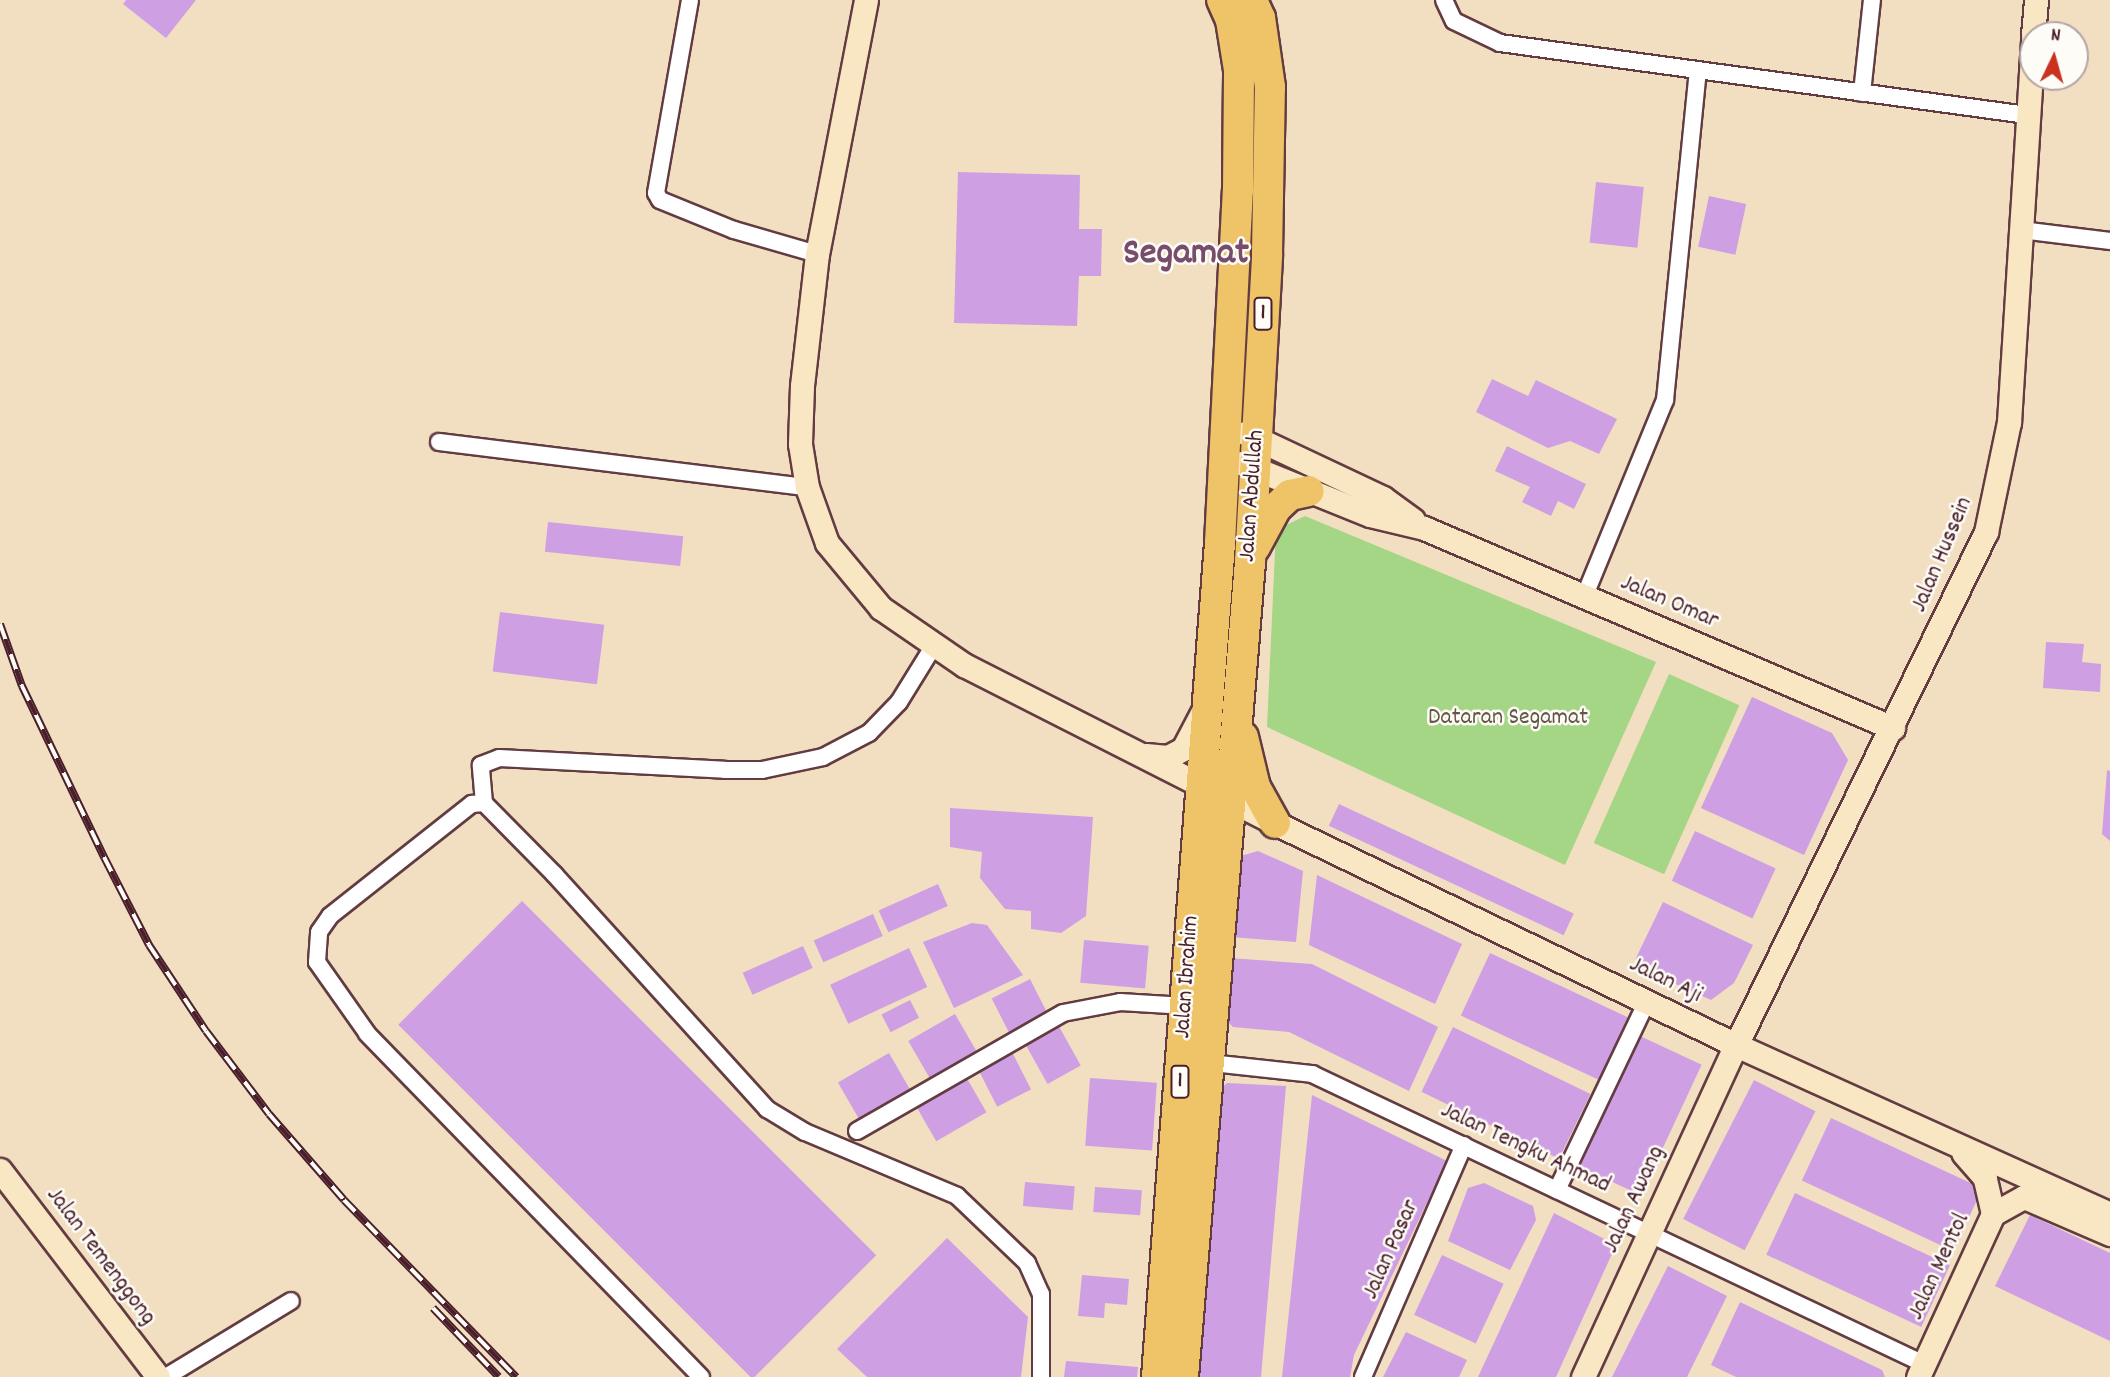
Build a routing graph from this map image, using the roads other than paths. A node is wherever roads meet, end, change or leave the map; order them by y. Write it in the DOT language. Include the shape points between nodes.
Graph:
graph roads {
  1 [pos="690,0"];
  2 [pos="866,0"];
  3 [pos="1222,0"];
  4 [pos="1252,0"];
  5 [pos="1444,0"];
  6 [pos="1872,0"];
  7 [pos="2036,0"];
  8 [pos="2034,21"];
  9 [pos="1698,72"];
  10 [pos="2029,91"];
  11 [pos="1862,93"];
  12 [pos="2027,115"];
  13 [pos="2021,230"];
  14 [pos="2110,241"];
  15 [pos="817,254"];
  16 [pos="1227,425"];
  17 [pos="1257,437"];
  18 [pos="439,442"];
  19 [pos="1225,457"];
  20 [pos="1255,469"];
  21 [pos="807,487"];
  22 [pos="1309,491"];
  23 [pos="1424,528"];
  24 [pos="1250,562"];
  25 [pos="1584,595"];
  26 [pos="933,647"];
  27 [pos="1208,695"];
  28 [pos="1238,695"];
  29 [pos="1892,728"];
  30 [pos="1133,752"];
  31 [pos="1202,786"];
  32 [pos="1229,800"];
  33 [pos="484,803"];
  34 [pos="1275,823"];
  35 [pos="1647,1001"];
  36 [pos="1186,1006"];
  37 [pos="1736,1045"];
  38 [pos="1211,1063"];
  39 [pos="857,1131"];
  40 [pos="1464,1145"];
  41 [pos="1956,1146"];
  42 [pos="0,1170"];
  43 [pos="1558,1190"];
  44 [pos="1993,1214"];
  45 [pos="2110,1214"];
  46 [pos="1649,1233"];
  47 [pos="2110,1234"];
  48 [pos="291,1301"];
  49 [pos="1921,1371"];
  50 [pos="1363,1376"];
  51 [pos="158,1377"];
  52 [pos="166,1377"];
  53 [pos="701,1377"];
  54 [pos="1041,1377"];
  55 [pos="1157,1377"];
  56 [pos="1183,1377"];
  57 [pos="1583,1377"];
  1 -- 15 [label="street" via="656,193 665,205"];
  2 -- 15 [label="main road, Jalan Aji"];
  3 -- 16 [label="highway, Jalan Abdullah / 1" via="1231,20 1239,70"];
  4 -- 17 [label="highway, Jalan Abdullah / 1" via="1260,18 1270,87"];
  5 -- 9 [label="street" via="1454,21 1500,43"];
  6 -- 11 [label="street"];
  7 -- 8 [label="main road, Jalan Hussein"];
  9 -- 11 [label="street"];
  9 -- 25 [label="street" via="1665,400"];
  10 -- 12 [label="main road, Jalan Hussein"];
  11 -- 12 [label="street"];
  12 -- 13 [label="main road, Jalan Hussein"];
  13 -- 14 [label="street"];
  13 -- 29 [label="main road, Jalan Hussein" via="2009,422 1995,501 1986,532"];
  15 -- 21 [label="main road, Jalan Aji" via="800,418"];
  16 -- 17 [label="main road, Jalan Omar"];
  16 -- 19 [label="highway, Jalan Abdullah / 1"];
  17 -- 20 [label="highway, Jalan Abdullah / 1"];
  17 -- 23 [label="main road, Jalan Omar" via="1383,498"];
  18 -- 21 [label="street"];
  19 -- 20 [label="main road, Jalan Omar"];
  19 -- 27 [label="highway, Jalan Abdullah / 1"];
  20 -- 22 [label="main road, Jalan Omar"];
  20 -- 24 [label="highway, Jalan Abdullah / 1"];
  21 -- 26 [label="main road, Jalan Aji" via="827,543 881,608"];
  22 -- 23 [label="main road, Jalan Omar"];
  22 -- 24 [label="highway" via="1290,495 1276,508"];
  23 -- 25 [label="main road, Jalan Omar"];
  24 -- 28 [label="highway, Jalan Abdullah / 1"];
  25 -- 29 [label="main road, Jalan Omar"];
  26 -- 30 [label="main road, Jalan Aji"];
  26 -- 33 [label="street" via="898,702 869,733 823,757 762,770 499,758 481,765"];
  27 -- 30 [label="main road" via="1184,750 1168,757"];
  27 -- 31 [label="highway, Jalan Abdullah / 1"];
  28 -- 32 [label="highway, Jalan Abdullah / 1"];
  28 -- 34 [label="highway" via="1255,787"];
  29 -- 37 [label="main road, Jalan Hussein"];
  30 -- 31 [label="main road, Jalan Aji"];
  31 -- 32 [label="main road, Jalan Aji"];
  31 -- 36 [label="highway, Jalan Ibrahim / 1"];
  32 -- 34 [label="main road, Jalan Aji"];
  32 -- 38 [label="highway, Jalan Ibrahim / 1"];
  33 -- 53 [label="street" via="460,809 330,916 319,932 317,962 367,1033"];
  33 -- 54 [label="street" via="767,1109 805,1132 957,1196 1027,1263 1041,1294"];
  34 -- 35 [label="main road, Jalan Aji"];
  35 -- 37 [label="main road, Jalan Aji"];
  35 -- 43 [label="street"];
  36 -- 39 [label="street" via="1120,1002 1063,1013"];
  36 -- 55 [label="highway, Jalan Ibrahim / 1"];
  37 -- 41 [label="main road, Jalan Aji"];
  37 -- 46 [label="main road, Jalan Awang"];
  38 -- 40 [label="street, Jalan Tengku Ahmad" via="1301,1070"];
  38 -- 56 [label="highway, Jalan Ibrahim / 1"];
  40 -- 43 [label="street, Jalan Tengku Ahmad"];
  40 -- 50 [label="street, Jalan Pasar"];
  41 -- 44 [label="main road, Jalan Mentol" via="1985,1178"];
  41 -- 45 [label="main road, Jalan Aji"];
  42 -- 51 [label="main road, Jalan Temenggong"];
  43 -- 46 [label="street, Jalan Tengku Ahmad"];
  44 -- 47 [label="main road" via="2024,1197"];
  44 -- 49 [label="main road, Jalan Mentol"];
  46 -- 49 [label="street, Jalan Tengku Ahmad"];
  46 -- 57 [label="main road, Jalan Awang"];
  48 -- 52 [label="street"];
}
